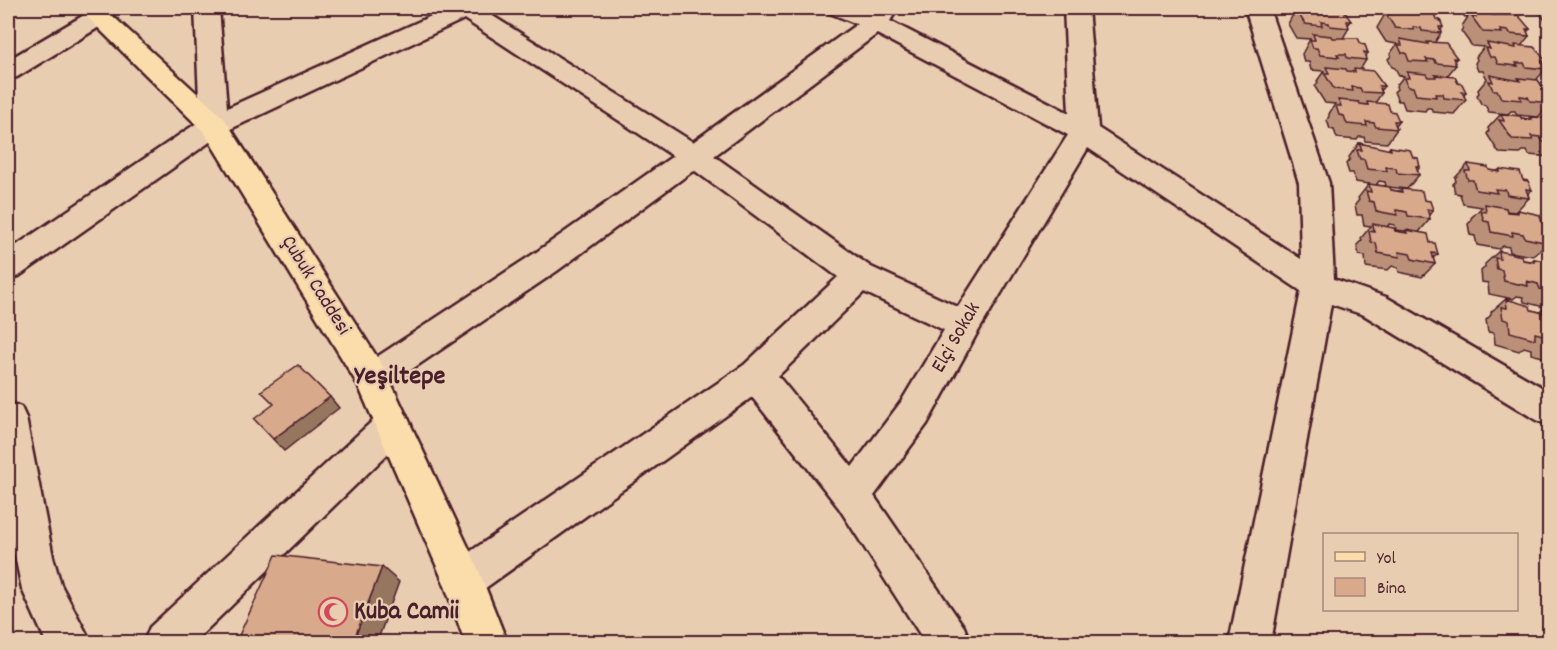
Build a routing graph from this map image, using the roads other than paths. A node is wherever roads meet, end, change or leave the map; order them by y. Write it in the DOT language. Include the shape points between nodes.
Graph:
graph roads {
  1 [pos="207,8"];
  2 [pos="467,8"];
  3 [pos="839,8"];
  4 [pos="1076,8"];
  5 [pos="1257,8"];
  6 [pos="95,12"];
  7 [pos="882,15"];
  8 [pos="8,71"];
  9 [pos="214,125"];
  10 [pos="1084,132"];
  11 [pos="694,156"];
  12 [pos="8,267"];
  13 [pos="860,276"];
  14 [pos="1318,286"];
  15 [pos="964,325"];
  16 [pos="756,375"];
  17 [pos="372,378"];
  18 [pos="1550,411"];
  19 [pos="8,418"];
  20 [pos="393,425"];
  21 [pos="852,496"];
  22 [pos="16,514"];
  23 [pos="463,580"];
  24 [pos="70,642"];
  25 [pos="165,642"];
  26 [pos="486,642"];
  27 [pos="950,642"];
  28 [pos="1250,642"];
  1 -- 9 [label="street"];
  2 -- 9 [label="street"];
  2 -- 11 [label="street"];
  3 -- 7 [label="street"];
  4 -- 10 [label="street"];
  5 -- 14 [label="street" via="1314,183"];
  6 -- 8 [label="street"];
  6 -- 9 [label="main road, Çubuk Caddesi"];
  7 -- 10 [label="street"];
  7 -- 11 [label="street"];
  9 -- 12 [label="street"];
  9 -- 17 [label="main road, Çubuk Caddesi"];
  10 -- 14 [label="street"];
  10 -- 15 [label="street, Elçi Sokak"];
  11 -- 13 [label="street"];
  11 -- 17 [label="street" via="546,262"];
  13 -- 15 [label="street"];
  13 -- 16 [label="street"];
  14 -- 18 [label="street" via="1375,306"];
  14 -- 28 [label="street"];
  15 -- 21 [label="street, Elçi Sokak" via="914,413"];
  16 -- 21 [label="street"];
  16 -- 23 [label="street"];
  17 -- 20 [label="main road, Çubuk Caddesi"];
  19 -- 22 [label="street"];
  20 -- 23 [label="main road, Çubuk Caddesi"];
  20 -- 25 [label="street"];
  21 -- 27 [label="street"];
  22 -- 24 [label="street" via="42,589"];
  23 -- 26 [label="main road, Çubuk Caddesi"];
}
